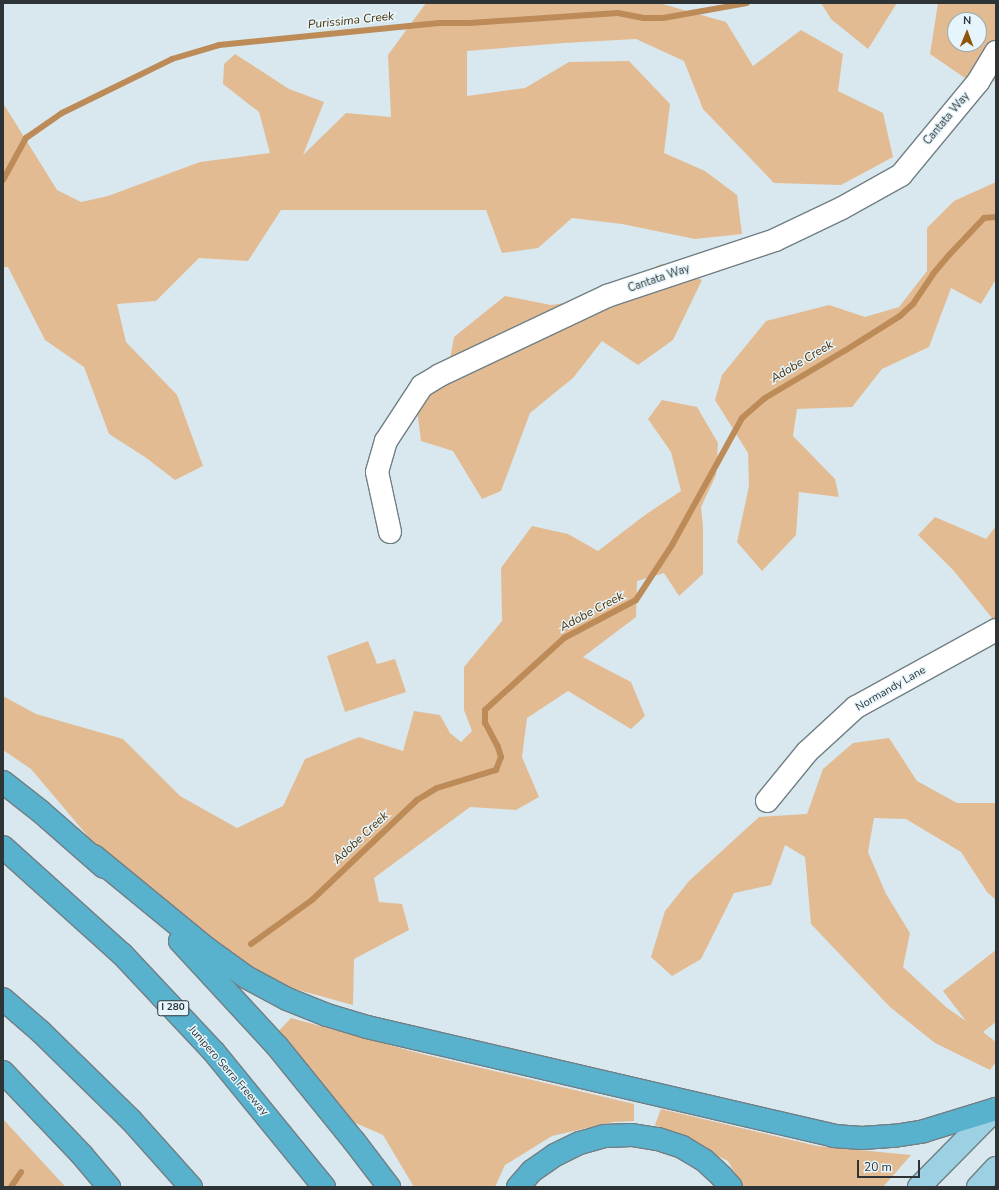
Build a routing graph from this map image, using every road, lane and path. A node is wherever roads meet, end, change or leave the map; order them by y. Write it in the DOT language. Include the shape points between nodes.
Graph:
graph roads {
  1 [pos="996,52"];
  2 [pos="390,532"];
  3 [pos="996,630"];
  4 [pos="3,782"];
  5 [pos="768,801"];
  6 [pos="3,847"];
  7 [pos="94,856"];
  8 [pos="3,999"];
  9 [pos="3,1072"];
  10 [pos="996,1109"];
  11 [pos="82,1155"];
  12 [pos="996,1168"];
  13 [pos="109,1187"];
  14 [pos="118,1187"];
  15 [pos="191,1187"];
  16 [pos="324,1187"];
  17 [pos="389,1187"];
  18 [pos="518,1187"];
  19 [pos="730,1187"];
  20 [pos="919,1187"];
  21 [pos="978,1187"];
  1 -- 2 [label="street, Cantata Way" via="978,82 901,175 842,208 775,240 607,296 422,386 386,441 377,472"];
  3 -- 5 [label="street, Normandy Lane" via="856,707 807,752"];
  4 -- 7 [label="highway"];
  6 -- 16 [label="highway, Junipero Serra Freeway / I 280" via="122,954 214,1052"];
  7 -- 10 [label="highway" via="206,948 246,977 287,999 327,1016 834,1136 862,1138 924,1131"];
  7 -- 17 [label="highway" via="195,957 267,1035"];
  8 -- 15 [label="highway" via="41,1032 131,1120"];
  9 -- 11 [label="highway"];
  10 -- 20 [label="main road"];
  11 -- 13 [label="highway"];
  11 -- 14 [label="highway"];
  12 -- 21 [label="main road"];
  18 -- 19 [label="highway" via="532,1172 555,1155 580,1142 604,1136 632,1135 658,1139 682,1148 704,1160"];
}
